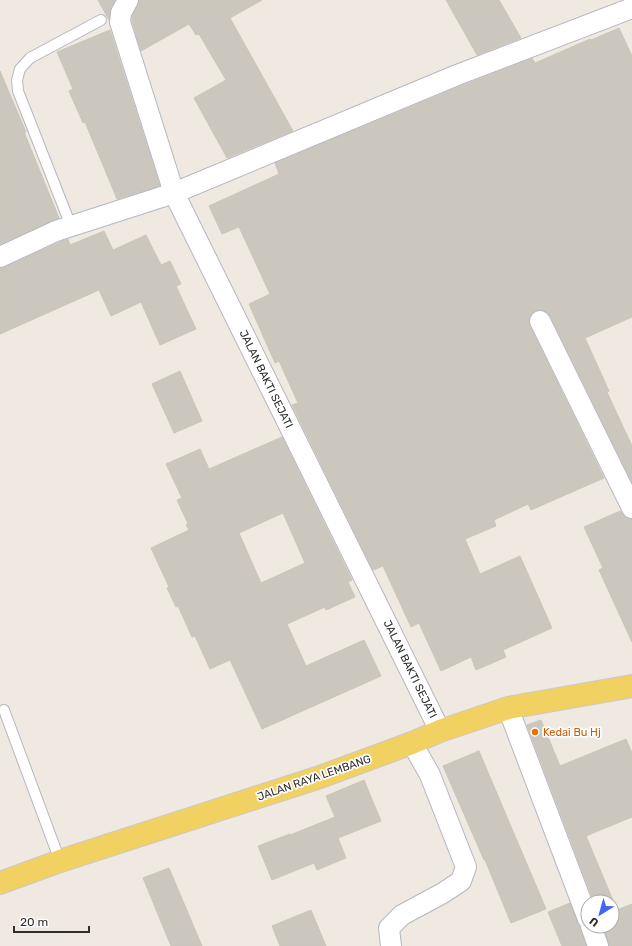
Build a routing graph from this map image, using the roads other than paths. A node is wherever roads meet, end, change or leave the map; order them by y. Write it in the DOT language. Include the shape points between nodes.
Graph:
graph roads {
  1 [pos="128,0"];
  2 [pos="632,8"];
  3 [pos="102,20"];
  4 [pos="174,193"];
  5 [pos="71,226"];
  6 [pos="0,257"];
  7 [pos="540,321"];
  8 [pos="632,508"];
  9 [pos="632,686"];
  10 [pos="508,708"];
  11 [pos="4,710"];
  12 [pos="440,731"];
  13 [pos="412,743"];
  14 [pos="60,861"];
  15 [pos="0,883"];
  16 [pos="580,898"];
  17 [pos="594,934"];
  18 [pos="391,946"];
  19 [pos="598,946"];
  1 -- 4 [label="street, JALAN BAKTI SEJATI" via="121,13 120,22"];
  2 -- 4 [label="street" via="457,75"];
  3 -- 5 [label="lane" via="30,58 20,69 17,80 18,91"];
  4 -- 5 [label="street"];
  4 -- 12 [label="street, JALAN BAKTI SEJATI"];
  5 -- 6 [label="street"];
  7 -- 8 [label="street"];
  9 -- 10 [label="main road, JALAN RAYA LEMBANG"];
  10 -- 12 [label="main road, JALAN RAYA LEMBANG"];
  10 -- 16 [label="street"];
  11 -- 14 [label="lane"];
  12 -- 13 [label="main road, JALAN RAYA LEMBANG"];
  13 -- 14 [label="main road, JALAN RAYA LEMBANG" via="320,777"];
  13 -- 18 [label="street" via="430,775 466,867 461,881 443,894 402,915 389,928"];
  14 -- 15 [label="main road, JALAN RAYA LEMBANG"];
  17 -- 19 [label="street"];
}
